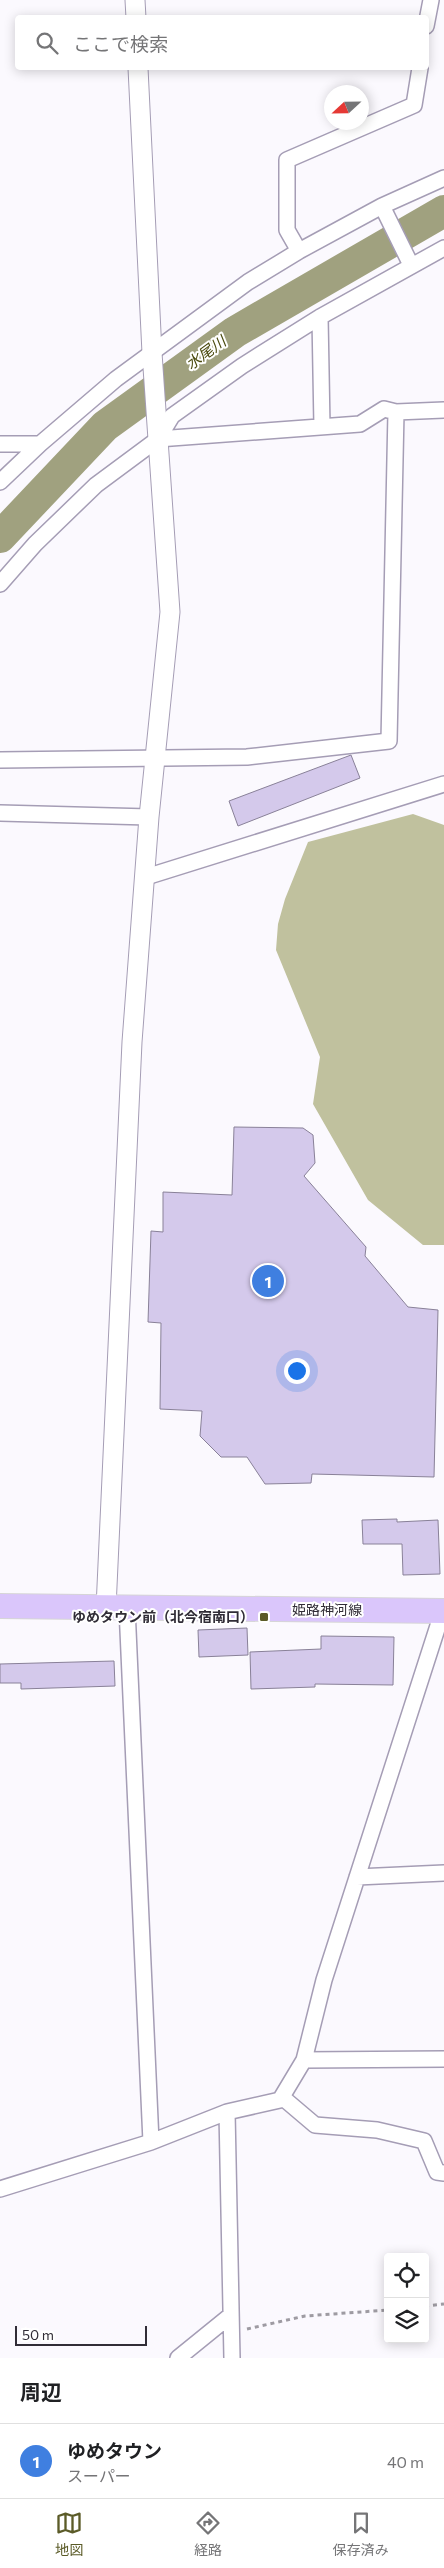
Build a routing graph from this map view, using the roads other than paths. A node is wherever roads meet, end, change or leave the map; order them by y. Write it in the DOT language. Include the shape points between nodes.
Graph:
graph roads {
  1 [pos="135,0"];
  2 [pos="430,0"];
  3 [pos="136,15"];
  4 [pos="428,15"];
  5 [pos="138,70"];
  6 [pos="420,70"];
  7 [pos="444,178"];
  8 [pos="382,206"];
  9 [pos="444,248"];
  10 [pos="298,251"];
  11 [pos="411,265"];
  12 [pos="320,317"];
  13 [pos="152,353"];
  14 [pos="444,410"];
  15 [pos="396,412"];
  16 [pos="322,426"];
  17 [pos="158,439"];
  18 [pos="0,444"];
  19 [pos="40,444"];
  20 [pos="0,482"];
  21 [pos="0,584"];
  22 [pos="157,758"];
  23 [pos="0,760"];
  24 [pos="444,784"];
  25 [pos="0,813"];
  26 [pos="149,816"];
  27 [pos="146,877"];
  28 [pos="0,1606"];
  29 [pos="117,1608"];
  30 [pos="444,1609"];
  31 [pos="444,1873"];
  32 [pos="357,1877"];
  33 [pos="444,2059"];
  34 [pos="304,2060"];
  35 [pos="282,2097"];
  36 [pos="227,2112"];
  37 [pos="150,2142"];
  38 [pos="444,2173"];
  39 [pos="0,2189"];
  40 [pos="231,2315"];
  41 [pos="178,2358"];
  42 [pos="232,2358"];
  1 -- 3 [label="street"];
  2 -- 4 [label="street"];
  5 -- 13 [label="street"];
  6 -- 10 [label="street" via="414,105 287,160 287,230"];
  7 -- 8 [label="street"];
  8 -- 10 [label="street"];
  8 -- 11 [label="street"];
  9 -- 11 [label="street"];
  10 -- 13 [label="street" via="248,282"];
  11 -- 12 [label="street"];
  12 -- 16 [label="street"];
  12 -- 17 [label="street" via="242,366 172,416"];
  13 -- 17 [label="street"];
  13 -- 19 [label="street" via="116,379"];
  14 -- 15 [label="street"];
  15 -- 16 [label="street" via="384,409 360,424"];
  15 -- 22 [label="street" via="389,741 247,757"];
  16 -- 17 [label="street"];
  17 -- 21 [label="street" via="96,485 35,544"];
  17 -- 22 [label="street" via="170,612"];
  18 -- 19 [label="street"];
  19 -- 20 [label="street"];
  22 -- 23 [label="street"];
  22 -- 26 [label="street"];
  24 -- 27 [label="street"];
  25 -- 26 [label="street"];
  26 -- 27 [label="street"];
  27 -- 29 [label="street" via="132,1042"];
  28 -- 29 [label="main road, 姫路神河線"];
  29 -- 30 [label="main road, 姫路神河線"];
  29 -- 37 [label="street"];
  30 -- 32 [label="street"];
  31 -- 32 [label="street"];
  32 -- 34 [label="street" via="324,1980"];
  33 -- 34 [label="street"];
  34 -- 35 [label="street"];
  35 -- 36 [label="street"];
  35 -- 38 [label="street" via="315,2125 377,2130 424,2141 437,2172"];
  36 -- 37 [label="street"];
  36 -- 40 [label="street"];
  37 -- 39 [label="street"];
  40 -- 41 [label="street"];
  40 -- 42 [label="street"];
}
